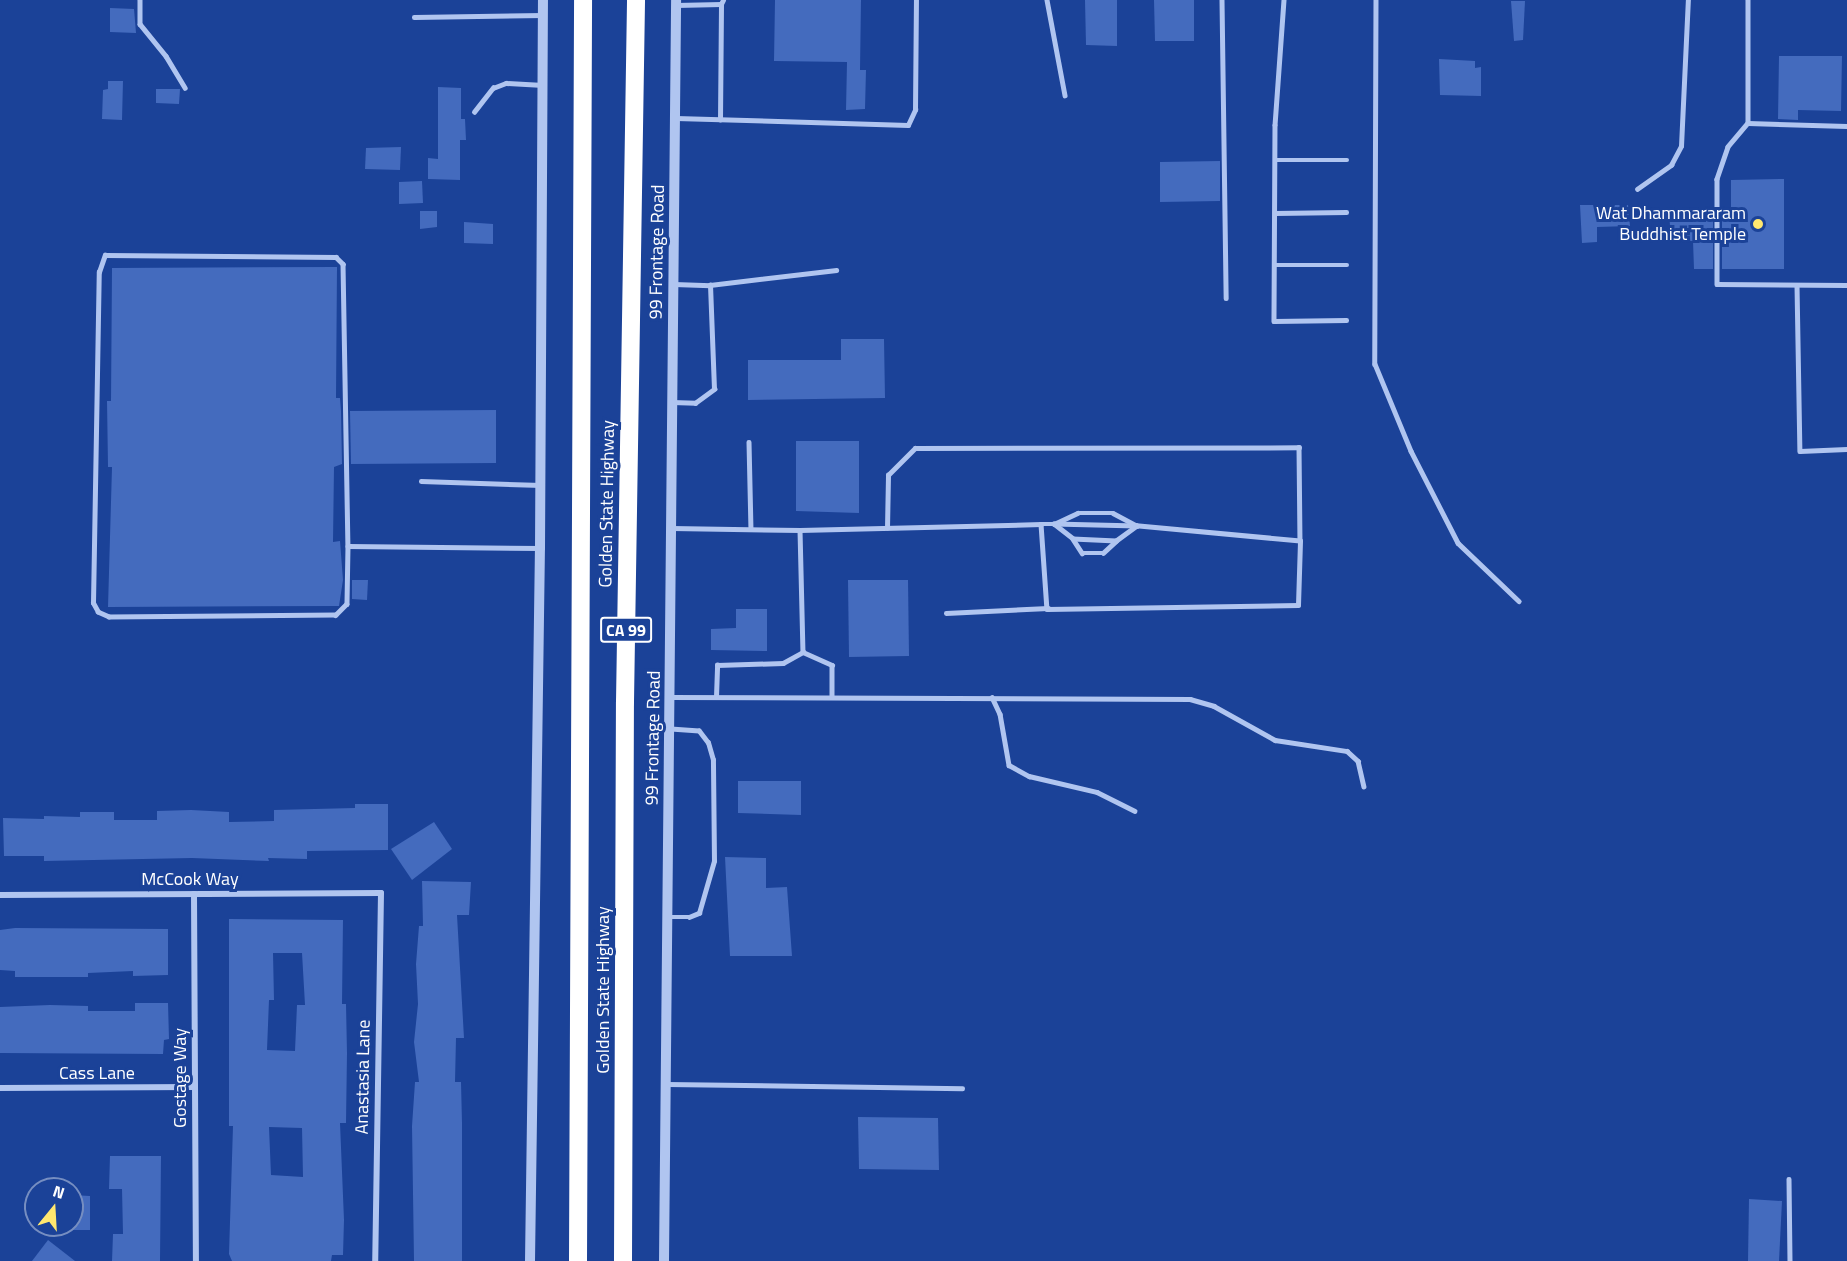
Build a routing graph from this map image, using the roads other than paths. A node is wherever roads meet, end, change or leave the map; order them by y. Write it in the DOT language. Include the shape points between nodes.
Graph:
graph roads {
  1 [pos="140,0"];
  2 [pos="543,0"];
  3 [pos="583,0"];
  4 [pos="636,0"];
  5 [pos="916,0"];
  6 [pos="1047,0"];
  7 [pos="1222,0"];
  8 [pos="1284,0"];
  9 [pos="1376,0"];
  10 [pos="1688,0"];
  11 [pos="1748,0"];
  12 [pos="676,2"];
  13 [pos="722,2"];
  14 [pos="543,15"];
  15 [pos="414,17"];
  16 [pos="543,85"];
  17 [pos="185,88"];
  18 [pos="1065,95"];
  19 [pos="474,112"];
  20 [pos="675,118"];
  21 [pos="720,120"];
  22 [pos="1749,123"];
  23 [pos="1847,126"];
  24 [pos="1275,160"];
  25 [pos="1347,160"];
  26 [pos="1637,189"];
  27 [pos="1346,212"];
  28 [pos="1275,213"];
  29 [pos="1275,266"];
  30 [pos="1347,266"];
  31 [pos="836,270"];
  32 [pos="673,284"];
  33 [pos="710,285"];
  34 [pos="1797,285"];
  35 [pos="1847,285"];
  36 [pos="1226,298"];
  37 [pos="1346,320"];
  38 [pos="672,402"];
  39 [pos="749,442"];
  40 [pos="1847,449"];
  41 [pos="421,481"];
  42 [pos="541,485"];
  43 [pos="1041,524"];
  44 [pos="1054,524"];
  45 [pos="1137,526"];
  46 [pos="672,528"];
  47 [pos="751,528"];
  48 [pos="887,528"];
  49 [pos="800,530"];
  50 [pos="1072,539"];
  51 [pos="1116,541"];
  52 [pos="1300,541"];
  53 [pos="348,546"];
  54 [pos="540,548"];
  55 [pos="1518,601"];
  56 [pos="1048,608"];
  57 [pos="946,613"];
  58 [pos="803,652"];
  59 [pos="669,697"];
  60 [pos="716,697"];
  61 [pos="832,697"];
  62 [pos="992,697"];
  63 [pos="669,729"];
  64 [pos="1364,786"];
  65 [pos="1135,811"];
  66 [pos="381,893"];
  67 [pos="194,894"];
  68 [pos="0,895"];
  69 [pos="667,917"];
  70 [pos="668,1084"];
  71 [pos="195,1087"];
  72 [pos="0,1088"];
  73 [pos="962,1088"];
  74 [pos="1789,1179"];
  75 [pos="196,1261"];
  76 [pos="375,1261"];
  77 [pos="530,1261"];
  78 [pos="578,1261"];
  79 [pos="623,1261"];
  80 [pos="664,1261"];
  81 [pos="1790,1261"];
  1 -- 17 [label="lane" via="140,24"];
  2 -- 14 [label="street"];
  3 -- 78 [label="highway, Golden State Highway / CA 99"];
  4 -- 79 [label="highway, Golden State Highway / CA 99" via="625,702"];
  5 -- 21 [label="lane" via="915,110 908,125"];
  6 -- 18 [label="lane"];
  7 -- 36 [label="lane"];
  8 -- 24 [label="lane"];
  9 -- 55 [label="lane" via="1375,364 1411,451 1458,543"];
  10 -- 26 [label="lane" via="1681,146 1671,165"];
  11 -- 22 [label="lane"];
  12 -- 13 [label="lane"];
  12 -- 20 [label="street, 99 Frontage Road"];
  13 -- 21 [label="lane"];
  14 -- 15 [label="lane"];
  14 -- 16 [label="street"];
  16 -- 19 [label="lane" via="506,83 493,88"];
  16 -- 42 [label="street"];
  20 -- 21 [label="lane"];
  20 -- 32 [label="street, 99 Frontage Road"];
  22 -- 23 [label="lane"];
  22 -- 34 [label="lane" via="1728,147 1717,179 1717,284"];
  24 -- 25 [label="lane"];
  24 -- 28 [label="lane"];
  27 -- 28 [label="lane"];
  28 -- 29 [label="lane"];
  29 -- 30 [label="lane"];
  29 -- 37 [label="lane" via="1275,321"];
  31 -- 33 [label="lane"];
  32 -- 33 [label="lane"];
  32 -- 38 [label="street, 99 Frontage Road"];
  33 -- 38 [label="lane" via="714,389 695,403"];
  34 -- 35 [label="lane"];
  34 -- 40 [label="lane" via="1800,451"];
  38 -- 46 [label="street, 99 Frontage Road"];
  39 -- 47 [label="lane"];
  41 -- 42 [label="lane"];
  42 -- 54 [label="street"];
  43 -- 44 [label="lane"];
  43 -- 48 [label="lane"];
  43 -- 56 [label="lane"];
  44 -- 45 [label="lane"];
  44 -- 45 [label="lane" via="1078,513 1113,513"];
  44 -- 50 [label="lane"];
  45 -- 51 [label="lane"];
  45 -- 52 [label="lane"];
  46 -- 47 [label="lane"];
  46 -- 59 [label="street, 99 Frontage Road"];
  47 -- 49 [label="lane"];
  48 -- 49 [label="lane"];
  48 -- 52 [label="lane" via="888,475 915,448 1299,447"];
  49 -- 58 [label="lane"];
  50 -- 51 [label="lane"];
  50 -- 51 [label="lane" via="1082,553 1103,553"];
  52 -- 56 [label="lane" via="1298,605"];
  53 -- 53 [label="lane" via="343,264 327,256 105,255 99,272 93,603 98,612 110,617 336,615 347,604"];
  53 -- 54 [label="lane"];
  54 -- 77 [label="street"];
  56 -- 57 [label="lane"];
  58 -- 60 [label="lane" via="783,663 717,665"];
  58 -- 61 [label="lane" via="832,665"];
  59 -- 60 [label="lane"];
  59 -- 63 [label="street, 99 Frontage Road"];
  60 -- 61 [label="lane"];
  61 -- 62 [label="lane"];
  62 -- 64 [label="lane" via="1190,699 1214,706 1275,740 1347,751 1358,761"];
  62 -- 65 [label="lane" via="1000,714 1009,765 1029,776 1097,792"];
  63 -- 69 [label="street, 99 Frontage Road"];
  63 -- 69 [label="lane" via="699,731 708,743 713,760 714,861 699,913"];
  66 -- 67 [label="street, McCook Way"];
  66 -- 76 [label="street, Anastasia Lane"];
  67 -- 68 [label="street, McCook Way"];
  67 -- 71 [label="street, Gostage Way"];
  69 -- 70 [label="street, 99 Frontage Road"];
  70 -- 73 [label="lane"];
  70 -- 80 [label="street, 99 Frontage Road"];
  71 -- 72 [label="street, Cass Lane"];
  71 -- 75 [label="street, Gostage Way"];
  74 -- 81 [label="lane"];
}
